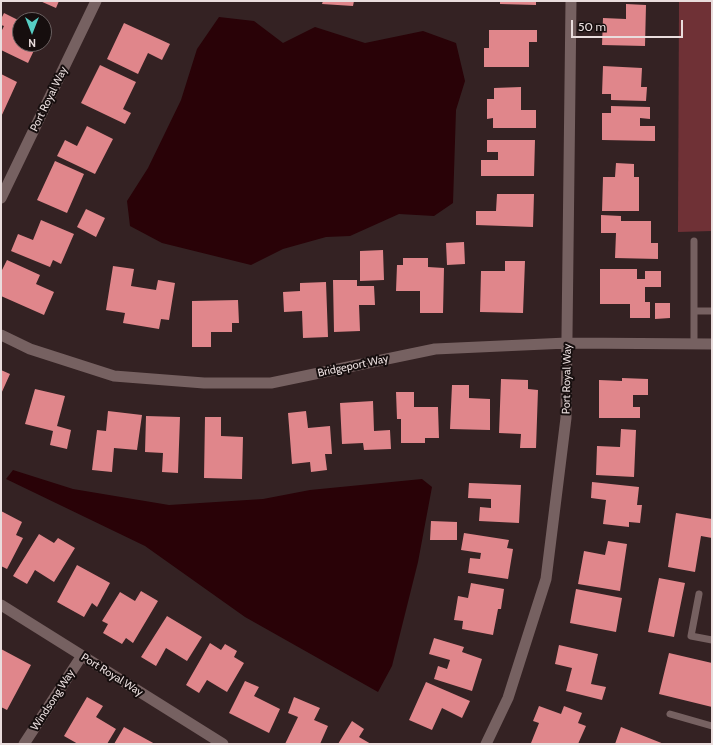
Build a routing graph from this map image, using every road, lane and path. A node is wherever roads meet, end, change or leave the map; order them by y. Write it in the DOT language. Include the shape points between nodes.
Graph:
graph roads {
  1 [pos="96,1"];
  2 [pos="570,1"];
  3 [pos="1,198"];
  4 [pos="694,242"];
  5 [pos="694,311"];
  6 [pos="712,311"];
  7 [pos="1,335"];
  8 [pos="567,343"];
  9 [pos="694,344"];
  10 [pos="712,344"];
  11 [pos="699,594"];
  12 [pos="1,605"];
  13 [pos="712,640"];
  14 [pos="81,657"];
  15 [pos="670,714"];
  16 [pos="712,726"];
  17 [pos="24,744"];
  18 [pos="223,744"];
  19 [pos="486,744"];
  1 -- 3 [label="street, Port Royal Way"];
  2 -- 8 [label="street, Port Royal Way"];
  4 -- 5 [label="lane"];
  5 -- 6 [label="lane"];
  5 -- 9 [label="lane"];
  7 -- 8 [label="street, Bridgeport Way" via="30,348 114,376 204,383 270,383 435,348"];
  8 -- 9 [label="street, Bridgeport Way"];
  8 -- 19 [label="street, Port Royal Way" via="566,418 546,579 508,698"];
  9 -- 10 [label="street, Bridgeport Way"];
  11 -- 13 [label="lane" via="691,636"];
  12 -- 14 [label="street, Port Royal Way"];
  14 -- 17 [label="street, Windsong Way"];
  14 -- 18 [label="street, Port Royal Way"];
  15 -- 16 [label="lane"];
}
